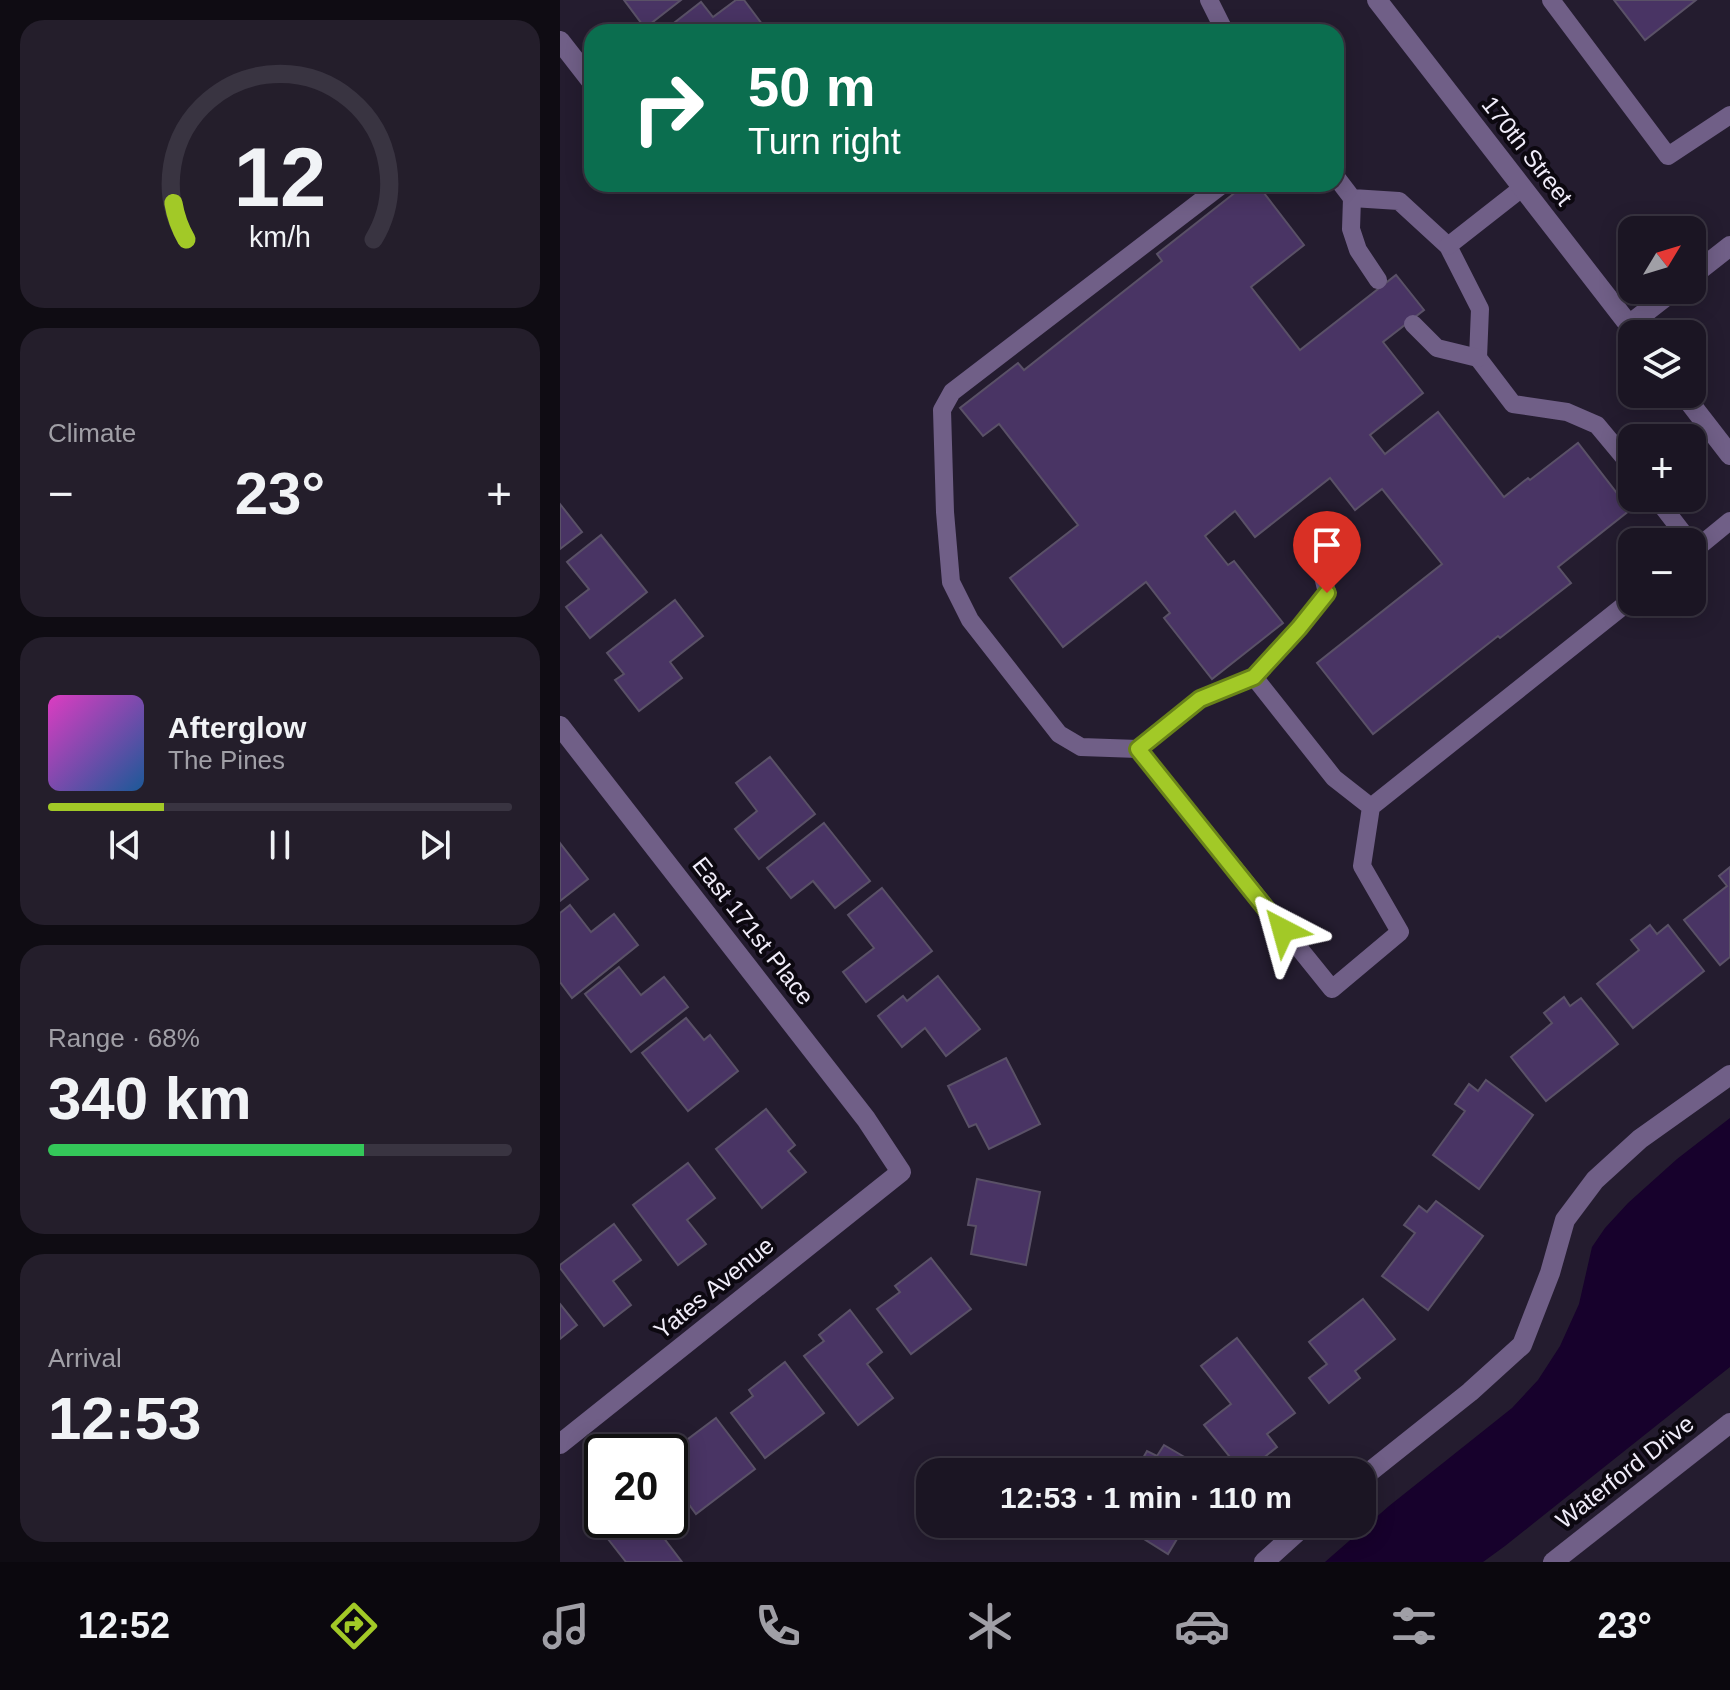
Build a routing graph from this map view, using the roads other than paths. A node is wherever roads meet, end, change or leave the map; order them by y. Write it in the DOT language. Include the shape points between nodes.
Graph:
graph roads {
  1 [pos="1209,0"];
  2 [pos="1377,0"];
  3 [pos="1551,0"];
  4 [pos="1221,24"];
  5 [pos="560,41"];
  6 [pos="584,72"];
  7 [pos="1730,115"];
  8 [pos="1344,188"];
  9 [pos="1522,188"];
  10 [pos="1213,192"];
  11 [pos="1352,198"];
  12 [pos="1448,246"];
  13 [pos="1730,246"];
  14 [pos="1706,265"];
  15 [pos="1378,280"];
  16 [pos="1660,304"];
  17 [pos="1625,320"];
  18 [pos="1643,320"];
  19 [pos="1413,324"];
  20 [pos="1478,358"];
  21 [pos="1694,408"];
  22 [pos="1618,450"];
  23 [pos="1730,455"];
  24 [pos="1667,512"];
  25 [pos="1730,521"];
  26 [pos="1679,528"];
  27 [pos="1706,538"];
  28 [pos="1320,564"];
  29 [pos="1618,610"];
  30 [pos="1254,677"];
  31 [pos="560,726"];
  32 [pos="1138,749"];
  33 [pos="1371,807"];
  34 [pos="1730,1075"];
  35 [pos="901,1172"];
  36 [pos="1730,1423"];
  37 [pos="560,1444"];
  38 [pos="1376,1467"];
  39 [pos="1291,1538"];
  40 [pos="1264,1562"];
  41 [pos="1553,1562"];
  1 -- 4 [label="lane"];
  2 -- 9 [label="street, 170th Street"];
  3 -- 7 [label="lane" via="1668,156"];
  5 -- 6 [label="street"];
  8 -- 11 [label="lane"];
  9 -- 12 [label="lane"];
  9 -- 17 [label="street, 170th Street"];
  10 -- 32 [label="lane" via="952,392 942,410 951,582 970,620 1059,734 1081,747"];
  11 -- 12 [label="lane" via="1399,201"];
  11 -- 15 [label="lane" via="1351,229"];
  12 -- 20 [label="lane" via="1480,309"];
  13 -- 14 [label="street"];
  16 -- 18 [label="street"];
  19 -- 20 [label="lane" via="1437,348"];
  20 -- 22 [label="lane" via="1513,404 1567,412 1597,425"];
  21 -- 23 [label="street"];
  24 -- 26 [label="lane"];
  25 -- 27 [label="lane"];
  28 -- 30 [label="lane" via="1327,593"];
  29 -- 33 [label="lane"];
  30 -- 32 [label="lane" via="1200,699"];
  30 -- 33 [label="lane" via="1334,778"];
  31 -- 35 [label="street, East 171st Place" via="857,1107"];
  32 -- 33 [label="lane" via="1332,989 1400,932 1362,866"];
  34 -- 38 [label="street" via="1640,1139 1595,1180 1565,1220 1522,1345"];
  35 -- 37 [label="street, Yates Avenue"];
  36 -- 41 [label="street, Waterford Drive"];
  39 -- 40 [label="street"];
}
